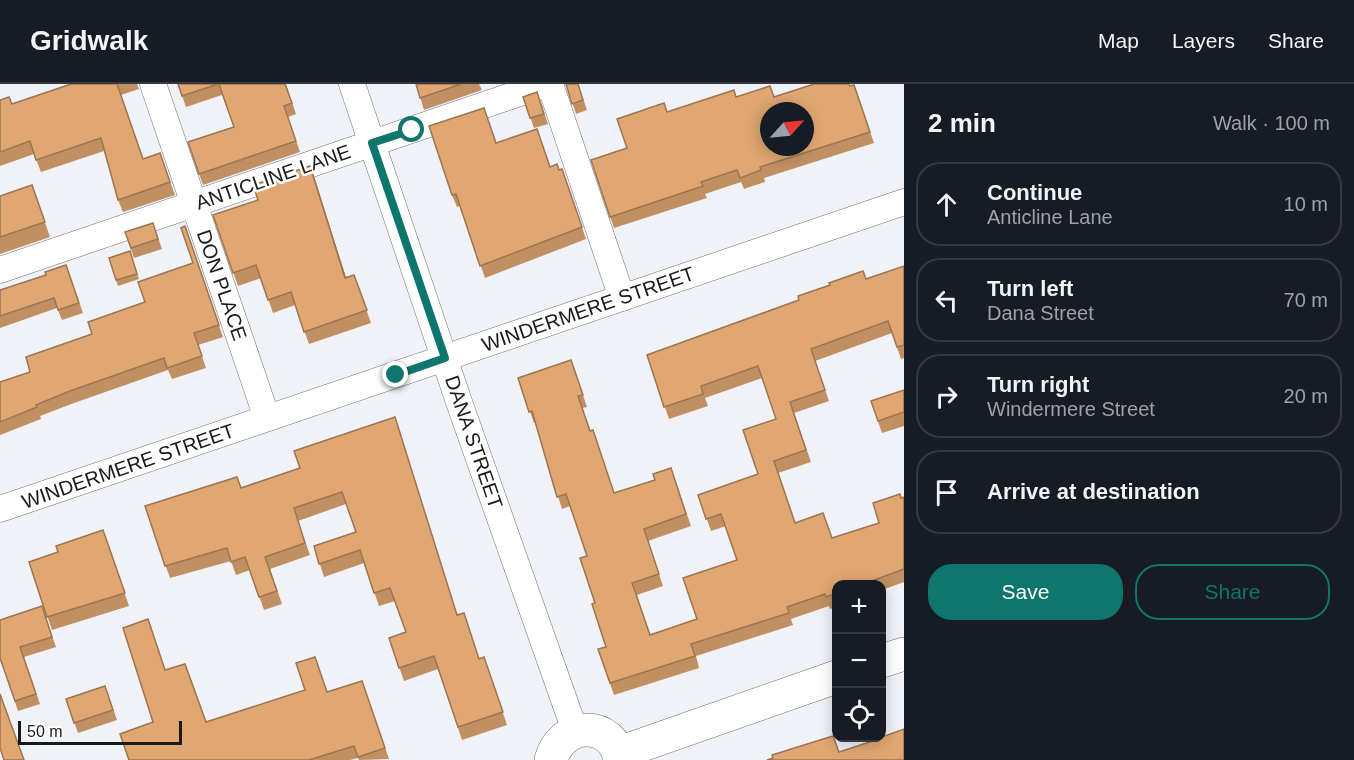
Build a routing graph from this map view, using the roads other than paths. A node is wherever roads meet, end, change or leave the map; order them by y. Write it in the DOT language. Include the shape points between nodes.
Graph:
graph roads {
  1 [pos="153,84"];
  2 [pos="352,84"];
  3 [pos="548,84"];
  4 [pos="372,143"];
  5 [pos="904,202"];
  6 [pos="194,204"];
  7 [pos="0,270"];
  8 [pos="622,298"];
  9 [pos="445,358"];
  10 [pos="267,418"];
  11 [pos="0,509"];
  12 [pos="904,654"];
  13 [pos="886,660"];
  14 [pos="832,679"];
  15 [pos="575,731"];
  16 [pos="620,757"];
  17 [pos="551,760"];
  1 -- 6 [label="street, DON PLACE"];
  2 -- 4 [label="street, DANA STREET"];
  3 -- 4 [label="street, ANTICLINE LANE"];
  3 -- 8 [label="street"];
  4 -- 6 [label="street, ANTICLINE LANE"];
  4 -- 9 [label="street, DANA STREET"];
  5 -- 8 [label="street, WINDERMERE STREET"];
  6 -- 7 [label="street, ANTICLINE LANE"];
  6 -- 10 [label="street, DON PLACE"];
  8 -- 9 [label="street, WINDERMERE STREET"];
  9 -- 10 [label="street, WINDERMERE STREET"];
  9 -- 15 [label="street, DANA STREET"];
  10 -- 11 [label="street, WINDERMERE STREET"];
  12 -- 13 [label="main road"];
  14 -- 16 [label="main road"];
  15 -- 16 [label="main road" via="601,733 612,742"];
  15 -- 17 [label="main road" via="562,738"];
}
